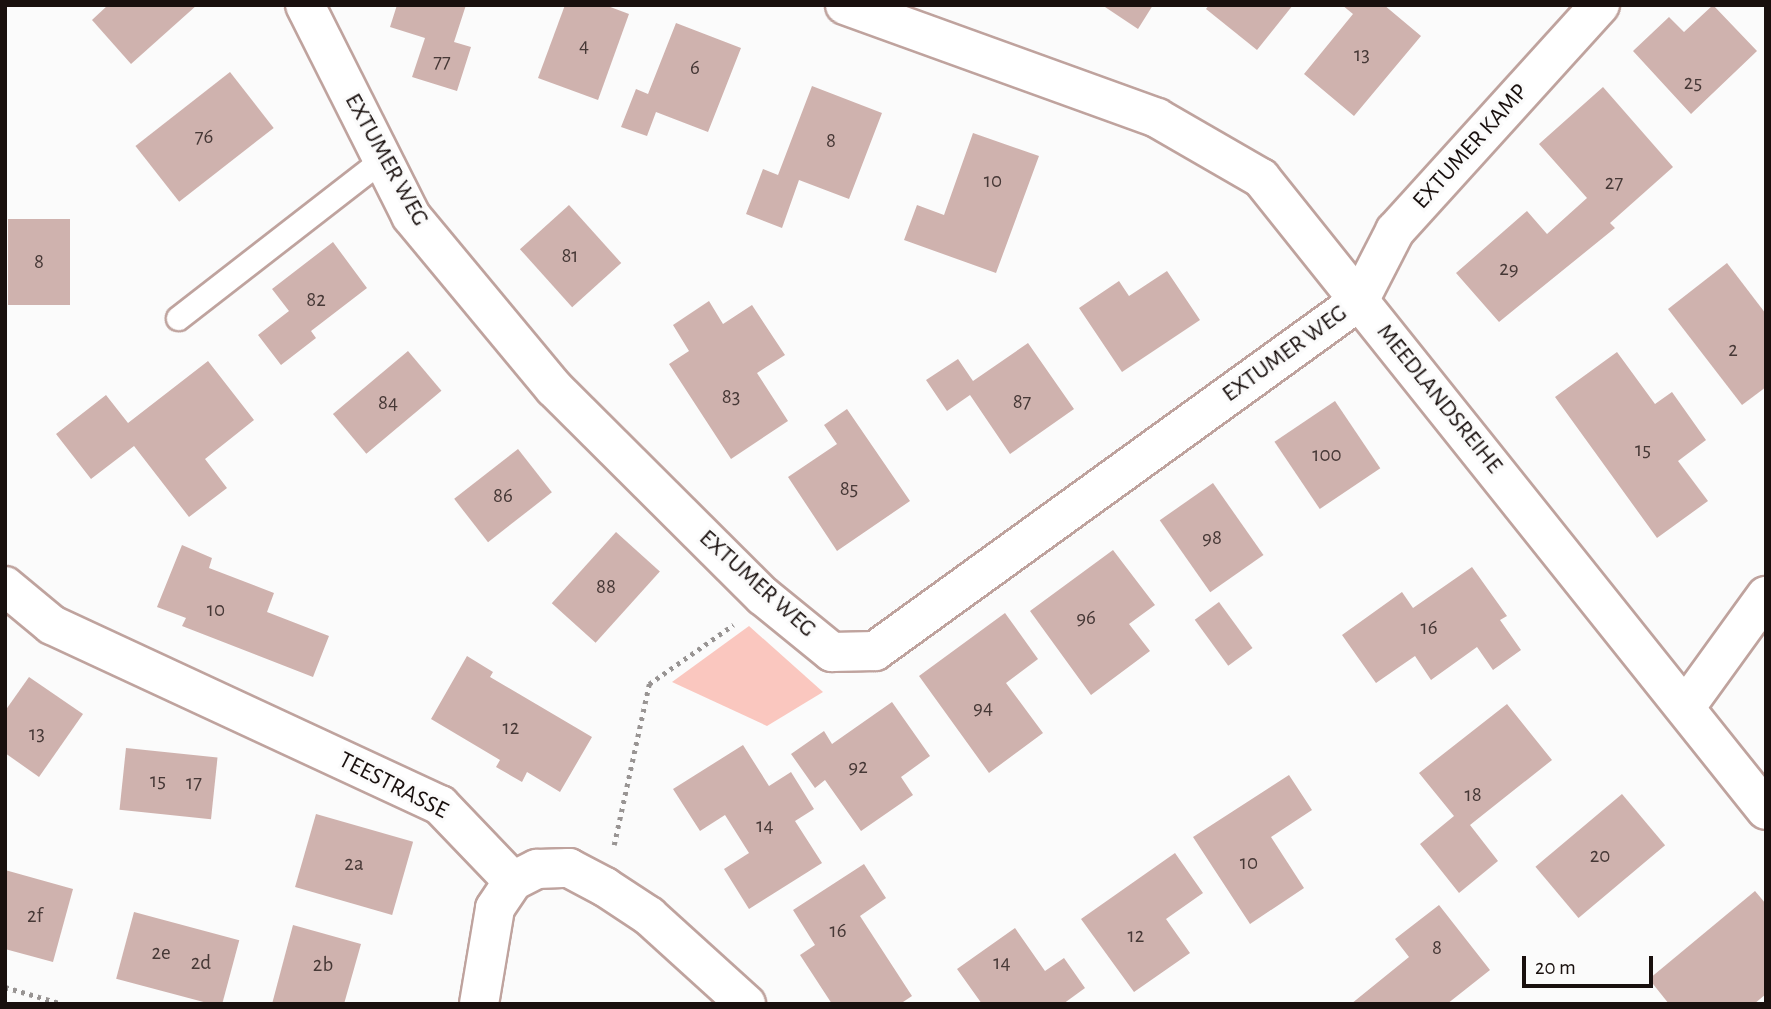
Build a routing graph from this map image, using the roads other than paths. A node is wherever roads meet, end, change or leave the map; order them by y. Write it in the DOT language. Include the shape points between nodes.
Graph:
graph roads {
  1 [pos="305,5"];
  2 [pos="845,5"];
  3 [pos="1600,5"];
  4 [pos="383,159"];
  5 [pos="1359,300"];
  6 [pos="178,318"];
  7 [pos="5,586"];
  8 [pos="1766,596"];
  9 [pos="1687,705"];
  10 [pos="1766,810"];
  11 [pos="513,881"];
  12 [pos="479,1004"];
  13 [pos="746,1004"];
  1 -- 4 [label="street, EXTUMER WEG"];
  2 -- 5 [label="street, MEEDLANDSREIHE" via="1157,118 1261,178"];
  3 -- 5 [label="street, EXTUMER KAMP" via="1395,231"];
  4 -- 5 [label="street, EXTUMER WEG" via="411,216 554,388 768,600 832,652 875,651"];
  4 -- 6 [label="lane"];
  5 -- 9 [label="street, MEEDLANDSREIHE"];
  7 -- 11 [label="street, TEESTRASSE" via="52,625 440,805"];
  8 -- 9 [label="street"];
  9 -- 10 [label="street, MEEDLANDSREIHE"];
  11 -- 12 [label="street" via="495,908"];
  11 -- 13 [label="street" via="537,869 569,869 605,887 649,916"];
}
